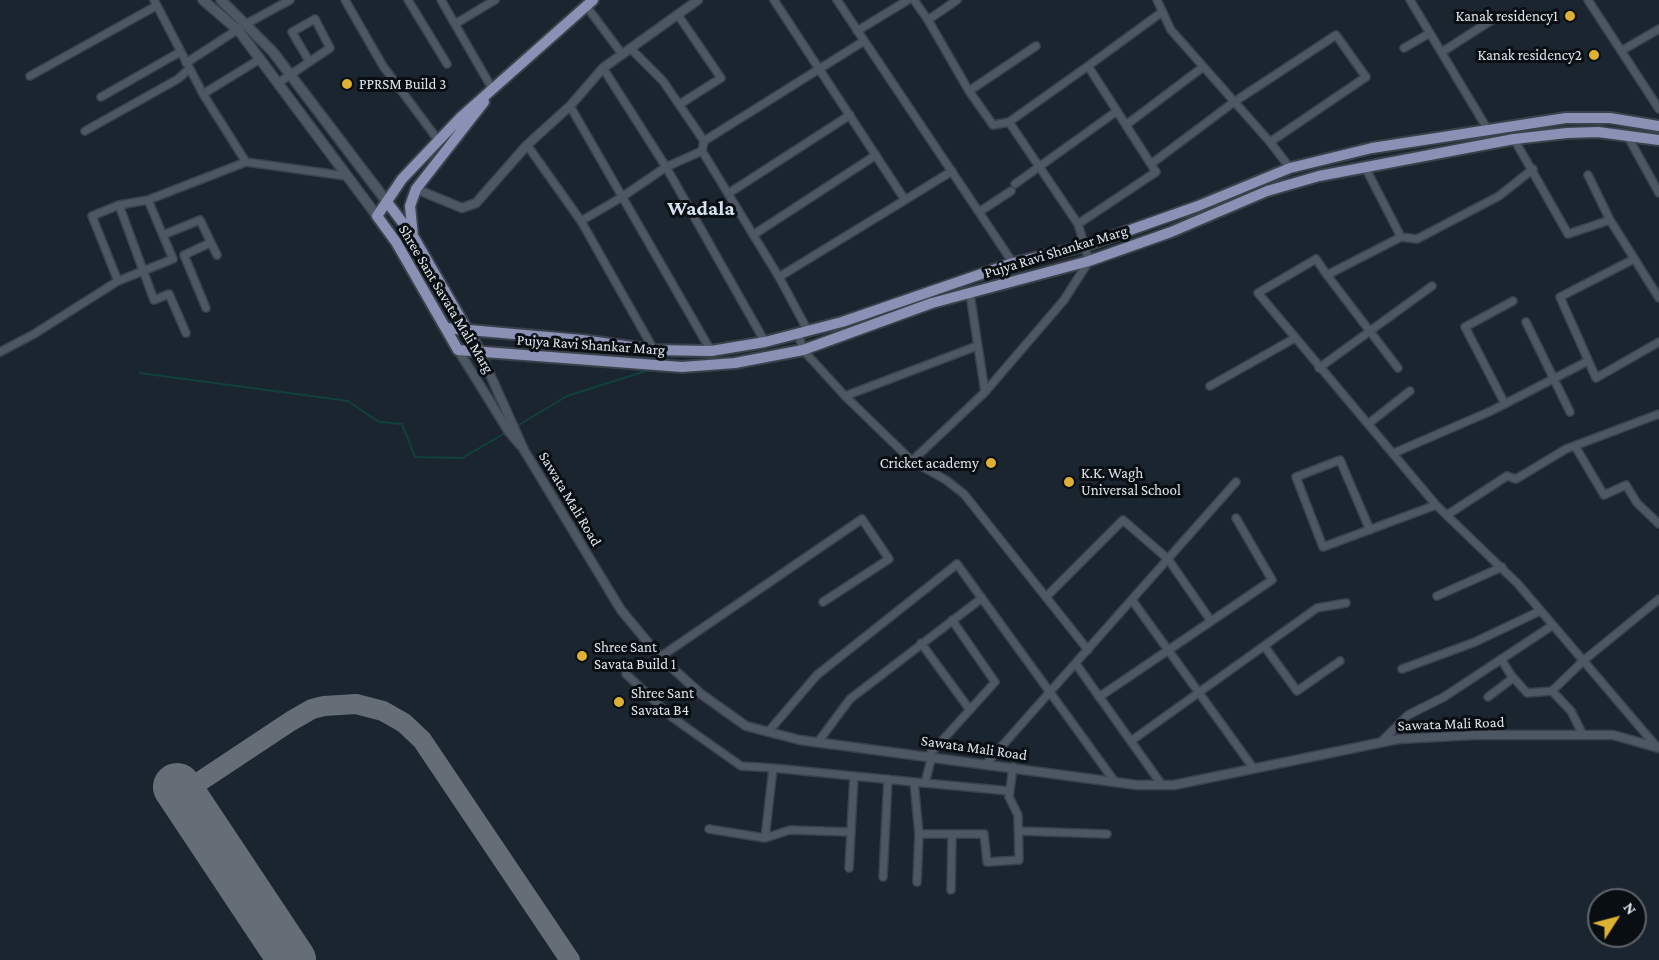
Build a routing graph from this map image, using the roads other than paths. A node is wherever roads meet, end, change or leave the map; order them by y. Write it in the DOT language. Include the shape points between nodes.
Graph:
graph roads {
  1 [pos="203,0"];
  2 [pos="290,0"];
  3 [pos="345,0"];
  4 [pos="408,0"];
  5 [pos="495,0"];
  6 [pos="698,0"];
  7 [pos="774,0"];
  8 [pos="837,0"];
  9 [pos="908,0"];
  10 [pos="914,0"];
  11 [pos="957,0"];
  12 [pos="1157,0"];
  13 [pos="1410,0"];
  14 [pos="1588,0"];
  15 [pos="224,1"];
  16 [pos="442,1"];
  17 [pos="155,3"];
  18 [pos="590,3"];
  19 [pos="1162,12"];
  20 [pos="678,15"];
  21 [pos="1496,18"];
  22 [pos="928,20"];
  23 [pos="455,24"];
  24 [pos="243,28"];
  25 [pos="1659,29"];
  26 [pos="857,31"];
  27 [pos="1430,33"];
  28 [pos="864,41"];
  29 [pos="1036,46"];
  30 [pos="1404,48"];
  31 [pos="631,49"];
  32 [pos="1621,51"];
  33 [pos="180,52"];
  34 [pos="1442,52"];
  35 [pos="622,54"];
  36 [pos="260,58"];
  37 [pos="309,60"];
  38 [pos="447,64"];
  39 [pos="187,66"];
  40 [pos="1088,66"];
  41 [pos="1203,67"];
  42 [pos="603,68"];
  43 [pos="820,69"];
  44 [pos="290,74"];
  45 [pos="30,76"];
  46 [pos="278,83"];
  47 [pos="493,90"];
  48 [pos="969,91"];
  49 [pos="202,94"];
  50 [pos="101,97"];
  51 [pos="1234,102"];
  52 [pos="680,104"];
  53 [pos="570,106"];
  54 [pos="1659,109"];
  55 [pos="1117,111"];
  56 [pos="850,115"];
  57 [pos="1009,122"];
  58 [pos="1126,124"];
  59 [pos="1659,126"];
  60 [pos="1504,127"];
  61 [pos="1488,130"];
  62 [pos="86,131"];
  63 [pos="1627,134"];
  64 [pos="438,140"];
  65 [pos="1510,140"];
  66 [pos="1659,140"];
  67 [pos="704,141"];
  68 [pos="1270,142"];
  69 [pos="527,145"];
  70 [pos="702,151"];
  71 [pos="876,155"];
  72 [pos="246,162"];
  73 [pos="1151,164"];
  74 [pos="1039,166"];
  75 [pos="666,167"];
  76 [pos="1365,167"];
  77 [pos="1290,168"];
  78 [pos="1533,169"];
  79 [pos="952,171"];
  80 [pos="1588,175"];
  81 [pos="346,176"];
  82 [pos="416,189"];
  83 [pos="729,193"];
  84 [pos="1659,193"];
  85 [pos="622,197"];
  86 [pos="147,200"];
  87 [pos="905,200"];
  88 [pos="387,202"];
  89 [pos="119,205"];
  90 [pos="979,212"];
  91 [pos="377,216"];
  92 [pos="1610,219"];
  93 [pos="581,220"];
  94 [pos="1078,224"];
  95 [pos="163,235"];
  96 [pos="753,235"];
  97 [pos="413,236"];
  98 [pos="1401,237"];
  99 [pos="210,243"];
  100 [pos="1085,246"];
  101 [pos="217,255"];
  102 [pos="1634,259"];
  103 [pos="1089,261"];
  104 [pos="1013,263"];
  105 [pos="144,270"];
  106 [pos="1327,275"];
  107 [pos="779,277"];
  108 [pos="118,281"];
  109 [pos="1432,286"];
  110 [pos="970,294"];
  111 [pos="1659,298"];
  112 [pos="1513,301"];
  113 [pos="206,308"];
  114 [pos="1526,322"];
  115 [pos="446,328"];
  116 [pos="470,331"];
  117 [pos="803,332"];
  118 [pos="1370,332"];
  119 [pos="186,333"];
  120 [pos="1295,338"];
  121 [pos="765,342"];
  122 [pos="1659,342"];
  123 [pos="977,346"];
  124 [pos="458,350"];
  125 [pos="654,350"];
  126 [pos="803,350"];
  127 [pos="711,351"];
  128 [pos="0,352"];
  129 [pos="480,352"];
  130 [pos="1588,361"];
  131 [pos="1320,368"];
  132 [pos="1398,368"];
  133 [pos="1553,379"];
  134 [pos="1210,386"];
  135 [pos="1410,391"];
  136 [pos="985,392"];
  137 [pos="845,396"];
  138 [pos="1506,404"];
  139 [pos="1570,412"];
  140 [pos="1659,414"];
  141 [pos="1368,424"];
  142 [pos="1575,446"];
  143 [pos="524,450"];
  144 [pos="1394,453"];
  145 [pos="912,461"];
  146 [pos="1236,482"];
  147 [pos="1436,505"];
  148 [pos="1447,515"];
  149 [pos="1236,518"];
  150 [pos="1659,524"];
  151 [pos="1370,530"];
  152 [pos="1168,559"];
  153 [pos="1502,567"];
  154 [pos="1437,596"];
  155 [pos="1047,597"];
  156 [pos="982,598"];
  157 [pos="1659,599"];
  158 [pos="1132,600"];
  159 [pos="823,602"];
  160 [pos="1346,603"];
  161 [pos="1540,611"];
  162 [pos="951,620"];
  163 [pos="1211,621"];
  164 [pos="1553,626"];
  165 [pos="921,643"];
  166 [pos="1265,647"];
  167 [pos="1088,650"];
  168 [pos="1168,650"];
  169 [pos="660,657"];
  170 [pos="1501,659"];
  171 [pos="1340,661"];
  172 [pos="1583,661"];
  173 [pos="1076,664"];
  174 [pos="1402,669"];
  175 [pos="626,674"];
  176 [pos="1513,678"];
  177 [pos="1552,691"];
  178 [pos="1051,693"];
  179 [pos="1200,694"];
  180 [pos="1099,697"];
  181 [pos="1488,697"];
  182 [pos="970,710"];
  183 [pos="768,732"];
  184 [pos="1583,735"];
  185 [pos="1131,741"];
  186 [pos="818,742"];
  187 [pos="1380,743"];
  188 [pos="1657,747"];
  189 [pos="931,755"];
  190 [pos="986,764"];
  191 [pos="1013,767"];
  192 [pos="773,768"];
  193 [pos="1254,769"];
  194 [pos="854,776"];
  195 [pos="888,779"];
  196 [pos="914,782"];
  197 [pos="1115,782"];
  198 [pos="926,783"];
  199 [pos="1162,785"];
  200 [pos="1010,791"];
  201 [pos="709,829"];
  202 [pos="1018,831"];
  203 [pos="850,832"];
  204 [pos="919,834"];
  205 [pos="1107,834"];
  206 [pos="952,835"];
  207 [pos="765,838"];
  208 [pos="849,868"];
  209 [pos="883,877"];
  210 [pos="917,882"];
  211 [pos="951,891"];
  1 -- 24 [label="main road"];
  2 -- 24 [label="street"];
  3 -- 64 [label="street" via="383,66"];
  4 -- 38 [label="street"];
  5 -- 23 [label="street"];
  6 -- 20 [label="street"];
  7 -- 43 [label="street"];
  8 -- 26 [label="street"];
  9 -- 26 [label="street"];
  10 -- 22 [label="street"];
  11 -- 22 [label="street"];
  12 -- 19 [label="street"];
  13 -- 27 [label="street"];
  14 -- 32 [label="street"];
  15 -- 24 [label="main road"];
  16 -- 23 [label="street"];
  17 -- 33 [label="street"];
  17 -- 45 [label="street"];
  18 -- 35 [label="street"];
  18 -- 47 [label="main road, Shree Sant Savata Mali Marg"];
  19 -- 40 [label="street"];
  19 -- 41 [label="street" via="1171,30"];
  20 -- 31 [label="street"];
  20 -- 52 [label="street" via="721,78"];
  21 -- 34 [label="street"];
  22 -- 48 [label="street"];
  23 -- 47 [label="street"];
  24 -- 36 [label="main road"];
  24 -- 39 [label="street"];
  24 -- 44 [label="main road" via="273,52"];
  25 -- 32 [label="street"];
  26 -- 28 [label="street"];
  27 -- 30 [label="street"];
  27 -- 34 [label="street"];
  28 -- 43 [label="street"];
  28 -- 79 [label="street"];
  29 -- 48 [label="street"];
  31 -- 35 [label="street"];
  31 -- 52 [label="street"];
  32 -- 54 [label="street"];
  33 -- 39 [label="street"];
  33 -- 50 [label="street"];
  34 -- 61 [label="street"];
  35 -- 42 [label="street"];
  36 -- 46 [label="main road"];
  36 -- 49 [label="street"];
  37 -- 37 [label="street" via="330,48 315,19 292,32"];
  37 -- 44 [label="street"];
  39 -- 49 [label="street"];
  39 -- 62 [label="street" via="178,79"];
  40 -- 55 [label="street"];
  40 -- 57 [label="street"];
  41 -- 51 [label="street"];
  41 -- 58 [label="street"];
  42 -- 53 [label="street"];
  42 -- 75 [label="street"];
  43 -- 56 [label="street"];
  43 -- 67 [label="street"];
  44 -- 46 [label="street"];
  44 -- 88 [label="main road"];
  46 -- 81 [label="main road"];
  47 -- 64 [label="main road, Shree Sant Savata Mali Marg"];
  47 -- 82 [label="main road, Shree Sant Savata Mali Marg"];
  48 -- 57 [label="street" via="993,125"];
  49 -- 72 [label="street"];
  51 -- 68 [label="street"];
  51 -- 68 [label="street" via="1336,35 1366,77"];
  51 -- 73 [label="street"];
  52 -- 67 [label="street"];
  53 -- 69 [label="street"];
  53 -- 85 [label="street"];
  55 -- 58 [label="street"];
  55 -- 74 [label="street"];
  56 -- 71 [label="street"];
  56 -- 83 [label="street"];
  57 -- 74 [label="street"];
  58 -- 73 [label="street"];
  59 -- 60 [label="main road" via="1610,118 1566,118"];
  60 -- 61 [label="main road"];
  60 -- 65 [label="street"];
  61 -- 77 [label="main road" via="1372,148"];
  63 -- 65 [label="main road, Pujya Ravi Shankar Marg" via="1567,133"];
  63 -- 66 [label="main road, Pujya Ravi Shankar Marg"];
  63 -- 84 [label="street"];
  64 -- 88 [label="main road, Shree Sant Savata Mali Marg" via="402,179"];
  65 -- 76 [label="main road, Pujya Ravi Shankar Marg"];
  65 -- 78 [label="street"];
  67 -- 70 [label="street"];
  68 -- 77 [label="street"];
  69 -- 82 [label="street" via="476,203 462,208"];
  69 -- 93 [label="street"];
  70 -- 75 [label="street"];
  70 -- 83 [label="street"];
  71 -- 87 [label="street"];
  71 -- 96 [label="street"];
  72 -- 81 [label="street"];
  72 -- 86 [label="street"];
  73 -- 94 [label="street" via="1156,172"];
  74 -- 90 [label="street"];
  74 -- 94 [label="street"];
  75 -- 85 [label="street"];
  75 -- 121 [label="street"];
  76 -- 98 [label="street"];
  76 -- 103 [label="main road, Pujya Ravi Shankar Marg" via="1267,192"];
  77 -- 100 [label="main road"];
  78 -- 92 [label="street" via="1568,234"];
  78 -- 98 [label="street" via="1499,196 1460,219 1417,239"];
  79 -- 87 [label="street"];
  79 -- 90 [label="street"];
  80 -- 92 [label="street"];
  81 -- 91 [label="main road"];
  82 -- 97 [label="main road, Shree Sant Savata Mali Marg" via="410,207"];
  83 -- 96 [label="street"];
  85 -- 93 [label="street"];
  85 -- 127 [label="street"];
  86 -- 89 [label="street"];
  86 -- 95 [label="street"];
  87 -- 107 [label="street"];
  88 -- 91 [label="main road, Shree Sant Savata Mali Marg"];
  88 -- 97 [label="main road"];
  89 -- 105 [label="street"];
  89 -- 108 [label="street" via="92,216"];
  90 -- 104 [label="street"];
  91 -- 115 [label="main road, Shree Sant Savata Mali Marg"];
  92 -- 102 [label="street"];
  93 -- 125 [label="street"];
  94 -- 100 [label="street"];
  95 -- 99 [label="street" via="200,220"];
  95 -- 105 [label="street" via="173,259"];
  96 -- 107 [label="street"];
  97 -- 116 [label="main road, Shree Sant Savata Mali Marg"];
  98 -- 106 [label="street"];
  99 -- 101 [label="street"];
  99 -- 113 [label="street" via="184,255"];
  100 -- 103 [label="street"];
  100 -- 104 [label="main road"];
  102 -- 111 [label="street"];
  102 -- 130 [label="street" via="1560,297"];
  103 -- 110 [label="main road, Pujya Ravi Shankar Marg"];
  103 -- 136 [label="street" via="1064,300"];
  104 -- 117 [label="main road"];
  105 -- 108 [label="street"];
  105 -- 119 [label="street" via="154,300 169,294"];
  106 -- 118 [label="street"];
  106 -- 120 [label="street" via="1316,259 1258,293"];
  107 -- 117 [label="street"];
  108 -- 128 [label="street"];
  109 -- 118 [label="street"];
  110 -- 123 [label="street"];
  110 -- 126 [label="main road, Pujya Ravi Shankar Marg" via="932,303"];
  112 -- 138 [label="street" via="1465,327"];
  114 -- 133 [label="street"];
  115 -- 116 [label="main road"];
  115 -- 124 [label="main road, Shree Sant Savata Mali Marg"];
  116 -- 125 [label="main road"];
  116 -- 129 [label="main road, Shree Sant Savata Mali Marg"];
  117 -- 121 [label="main road"];
  117 -- 126 [label="street"];
  118 -- 131 [label="street"];
  118 -- 132 [label="street"];
  120 -- 131 [label="street"];
  120 -- 134 [label="street"];
  121 -- 127 [label="main road"];
  122 -- 130 [label="street" via="1596,378"];
  123 -- 136 [label="street"];
  123 -- 137 [label="street"];
  124 -- 129 [label="main road, Pujya Ravi Shankar Marg"];
  124 -- 143 [label="street, Shree Sant Savata Mali Marg"];
  125 -- 127 [label="main road"];
  126 -- 129 [label="main road, Pujya Ravi Shankar Marg" via="735,363 682,367"];
  126 -- 137 [label="street"];
  129 -- 143 [label="street, Sawata Mali Road"];
  130 -- 133 [label="street"];
  131 -- 141 [label="street"];
  133 -- 138 [label="street"];
  133 -- 139 [label="street"];
  135 -- 141 [label="street"];
  136 -- 145 [label="street"];
  137 -- 145 [label="street"];
  138 -- 144 [label="street"];
  140 -- 142 [label="street"];
  141 -- 144 [label="street"];
  142 -- 148 [label="street" via="1516,479 1508,476"];
  142 -- 150 [label="street" via="1604,495 1626,485 1637,503"];
  143 -- 169 [label="street, Sawata Mali Road" via="621,610"];
  144 -- 147 [label="street"];
  145 -- 155 [label="street" via="964,494"];
  146 -- 152 [label="street"];
  147 -- 148 [label="street"];
  147 -- 151 [label="street"];
  148 -- 153 [label="street"];
  149 -- 163 [label="street" via="1272,580"];
  151 -- 151 [label="street" via="1323,547 1296,477 1340,460"];
  152 -- 155 [label="street" via="1123,520"];
  152 -- 158 [label="street"];
  152 -- 163 [label="street"];
  153 -- 154 [label="street"];
  153 -- 161 [label="street"];
  155 -- 167 [label="street"];
  156 -- 162 [label="street"];
  156 -- 178 [label="street"];
  156 -- 183 [label="street" via="957,564 816,675"];
  157 -- 172 [label="street"];
  158 -- 167 [label="street"];
  158 -- 168 [label="street"];
  159 -- 169 [label="street" via="889,559 862,519"];
  160 -- 166 [label="street" via="1317,608"];
  161 -- 164 [label="street"];
  161 -- 174 [label="street" via="1475,642"];
  162 -- 165 [label="street"];
  162 -- 182 [label="street" via="995,682"];
  163 -- 168 [label="street"];
  164 -- 170 [label="street"];
  164 -- 172 [label="street"];
  165 -- 182 [label="street"];
  165 -- 186 [label="street" via="850,699"];
  166 -- 171 [label="street" via="1297,691"];
  166 -- 179 [label="street"];
  167 -- 173 [label="street"];
  168 -- 179 [label="street"];
  168 -- 180 [label="street"];
  169 -- 183 [label="street, Sawata Mali Road" via="701,694 746,726"];
  170 -- 176 [label="street"];
  170 -- 187 [label="street" via="1408,716"];
  172 -- 177 [label="street"];
  172 -- 188 [label="street"];
  173 -- 178 [label="street"];
  173 -- 180 [label="street"];
  175 -- 192 [label="street" via="674,718 741,766"];
  176 -- 177 [label="street" via="1527,693"];
  176 -- 181 [label="street"];
  177 -- 184 [label="street" via="1571,711"];
  178 -- 190 [label="street"];
  178 -- 197 [label="street"];
  179 -- 185 [label="street"];
  179 -- 193 [label="street"];
  180 -- 185 [label="street"];
  182 -- 189 [label="street"];
  183 -- 186 [label="street, Sawata Mali Road"];
  184 -- 187 [label="street, Sawata Mali Road" via="1474,735"];
  184 -- 188 [label="street, Sawata Mali Road" via="1614,735"];
  185 -- 199 [label="street"];
  186 -- 189 [label="street, Sawata Mali Road"];
  187 -- 193 [label="street, Sawata Mali Road"];
  189 -- 190 [label="street, Sawata Mali Road"];
  189 -- 198 [label="street"];
  190 -- 191 [label="street, Sawata Mali Road"];
  191 -- 197 [label="street, Sawata Mali Road"];
  191 -- 200 [label="street"];
  192 -- 194 [label="street"];
  192 -- 207 [label="street"];
  193 -- 199 [label="street, Sawata Mali Road"];
  194 -- 195 [label="street"];
  194 -- 203 [label="street"];
  195 -- 196 [label="street"];
  195 -- 209 [label="street"];
  196 -- 198 [label="street"];
  196 -- 204 [label="street"];
  197 -- 199 [label="street, Sawata Mali Road"];
  198 -- 200 [label="street"];
  200 -- 202 [label="street" via="1018,815"];
  201 -- 207 [label="street"];
  202 -- 205 [label="street"];
  202 -- 206 [label="street" via="1019,860 987,862 984,834"];
  203 -- 207 [label="street" via="790,830"];
  203 -- 208 [label="street"];
  204 -- 206 [label="street"];
  204 -- 210 [label="street"];
  206 -- 211 [label="street"];
}
